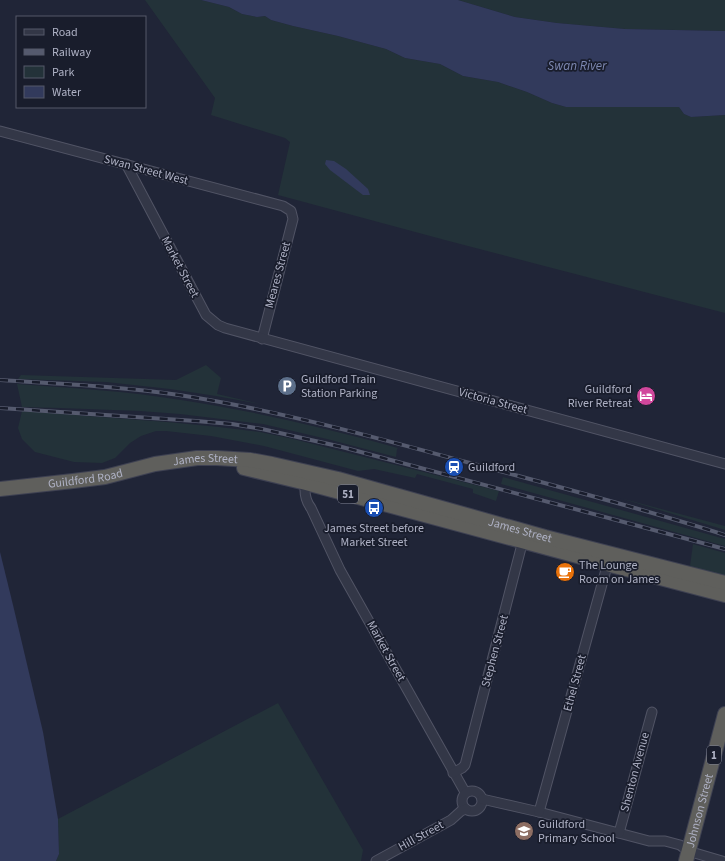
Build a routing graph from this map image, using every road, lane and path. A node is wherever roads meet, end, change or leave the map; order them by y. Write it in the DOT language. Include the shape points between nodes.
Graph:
graph roads {
  1 [pos="0,131"];
  2 [pos="126,164"];
  3 [pos="291,211"];
  4 [pos="262,339"];
  5 [pos="170,461"];
  6 [pos="725,464"];
  7 [pos="310,478"];
  8 [pos="353,484"];
  9 [pos="0,489"];
  10 [pos="398,508"];
  11 [pos="512,528"];
  12 [pos="523,542"];
  13 [pos="609,559"];
  14 [pos="725,583"];
  15 [pos="725,595"];
  16 [pos="652,712"];
  17 [pos="725,714"];
  18 [pos="454,772"];
  19 [pos="465,792"];
  20 [pos="482,799"];
  21 [pos="466,809"];
  22 [pos="539,812"];
  23 [pos="619,833"];
  24 [pos="687,856"];
  25 [pos="376,861"];
  26 [pos="722,861"];
  1 -- 2 [label="street, Swan Street West"];
  2 -- 3 [label="street, Swan Street West" via="283,206"];
  2 -- 4 [label="street, Market Street" via="206,315 225,328"];
  3 -- 4 [label="street, Meares Street" via="293,219"];
  4 -- 6 [label="street, Victoria Street"];
  5 -- 7 [label="highway, James Street / 51" via="219,463"];
  5 -- 9 [label="highway, Guildford Road / 51" via="105,477"];
  7 -- 8 [label="highway, James Street / 51" via="338,479"];
  7 -- 10 [label="highway, James Street / 51"];
  7 -- 18 [label="street, Market Street" via="312,508 340,570"];
  8 -- 10 [label="highway" via="358,494"];
  8 -- 11 [label="highway, James Street / 51"];
  10 -- 12 [label="highway, James Street / 51"];
  11 -- 12 [label="street" via="522,535"];
  11 -- 13 [label="highway, James Street / 51"];
  12 -- 13 [label="highway, James Street / 51"];
  12 -- 18 [label="street, Stephen Street" via="465,765"];
  13 -- 14 [label="highway, James Street / 51"];
  13 -- 15 [label="highway, James Street / 51"];
  13 -- 22 [label="street, Ethel Street"];
  16 -- 23 [label="street, Shenton Avenue"];
  17 -- 24 [label="highway, Johnson Street / 1"];
  18 -- 19 [label="street, Market Street"];
  19 -- 20 [label="street" via="474,790"];
  19 -- 21 [label="street" via="461,803"];
  20 -- 21 [label="street" via="477,810"];
  20 -- 22 [label="street"];
  21 -- 25 [label="street, Hill Street" via="451,820"];
  22 -- 23 [label="street"];
  23 -- 24 [label="street" via="649,841 665,841 680,845"];
  24 -- 26 [label="street"];
}
